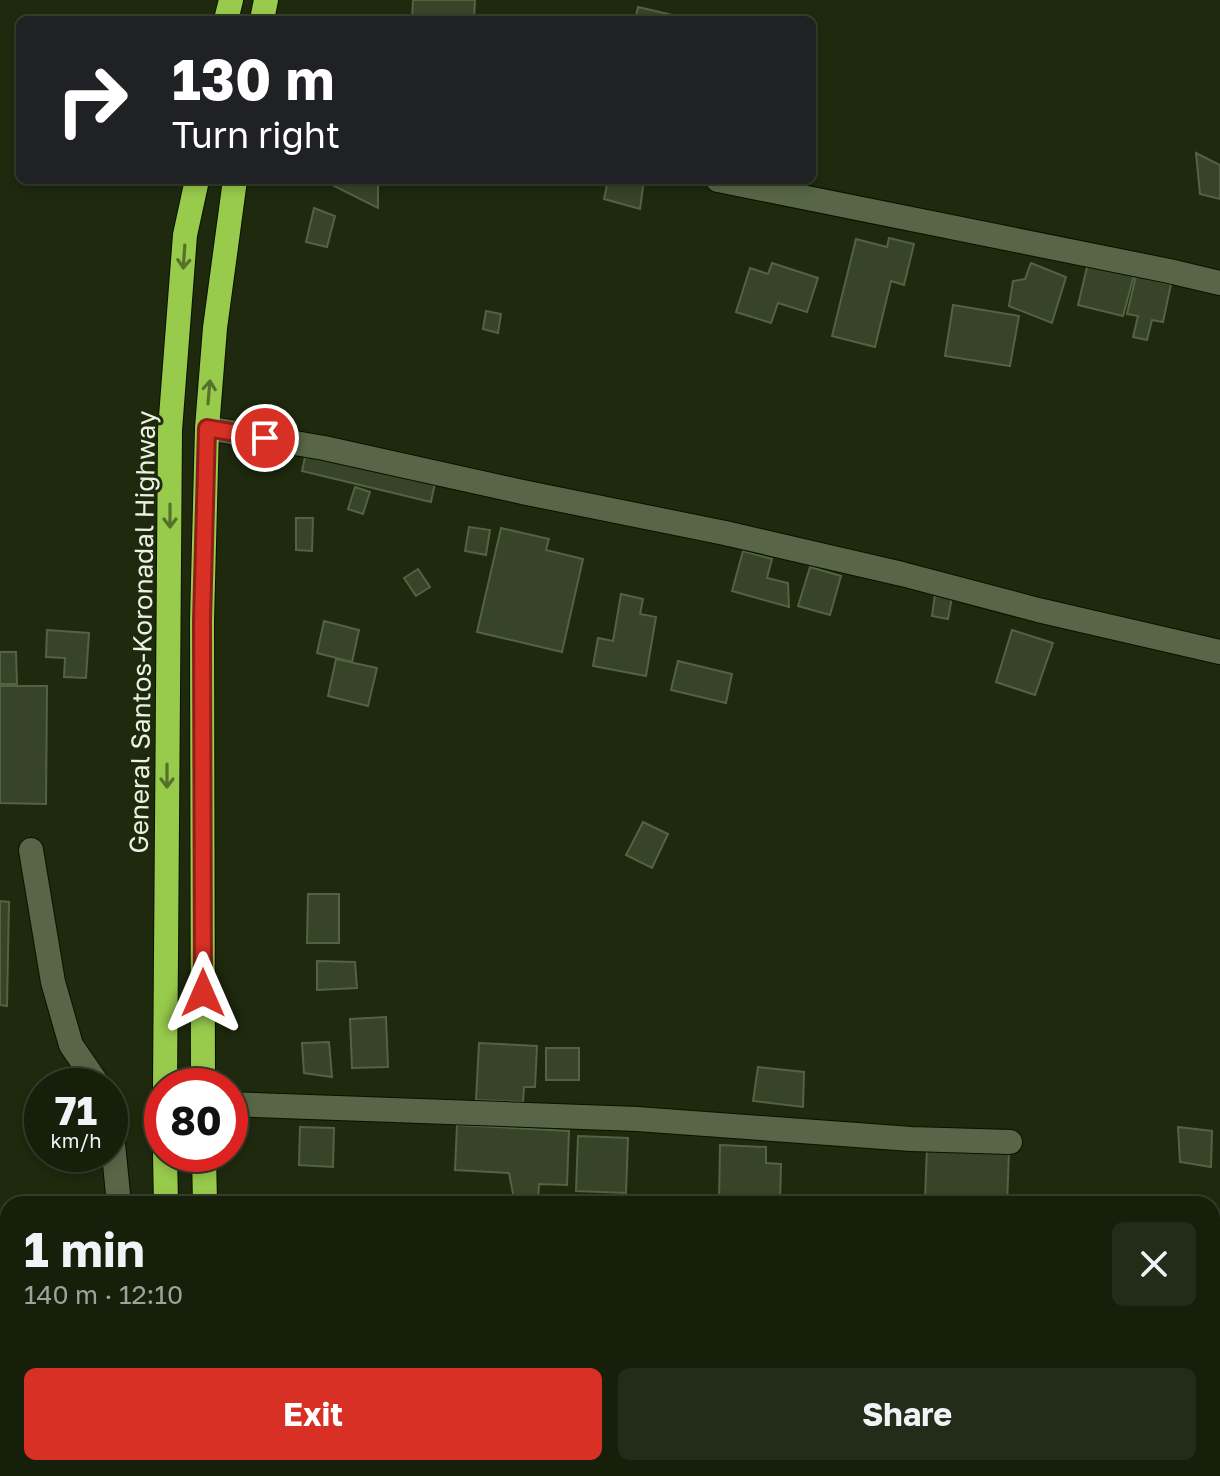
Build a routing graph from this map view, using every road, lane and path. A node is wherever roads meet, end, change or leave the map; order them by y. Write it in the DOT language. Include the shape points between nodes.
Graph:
graph roads {
  1 [pos="196,184"];
  2 [pos="234,184"];
  3 [pos="738,184"];
  4 [pos="1220,283"];
  5 [pos="207,428"];
  6 [pos="169,620"];
  7 [pos="202,621"];
  8 [pos="1220,652"];
  9 [pos="31,850"];
  10 [pos="87,1068"];
  11 [pos="165,1068"];
  12 [pos="203,1068"];
  13 [pos="248,1105"];
  14 [pos="1010,1142"];
  15 [pos="116,1172"];
  16 [pos="165,1172"];
  17 [pos="204,1172"];
  18 [pos="118,1196"];
  19 [pos="166,1196"];
  20 [pos="205,1196"];
  1 -- 6 [label="highway, General Santos-Koronadal Highway, one-way" via="185,235 170,430"];
  5 -- 2 [label="highway, one-way"];
  3 -- 4 [label="street"];
  5 -- 7 [label="highway"];
  5 -- 8 [label="street" via="725,533"];
  6 -- 7 [label="highway"];
  6 -- 11 [label="highway, General Santos-Koronadal Highway, one-way"];
  7 -- 12 [label="highway"];
  9 -- 10 [label="street" via="53,982 71,1045"];
  13 -- 14 [label="street" via="637,1119"];
  15 -- 18 [label="street"];
  16 -- 19 [label="highway"];
  17 -- 20 [label="highway"];
}
